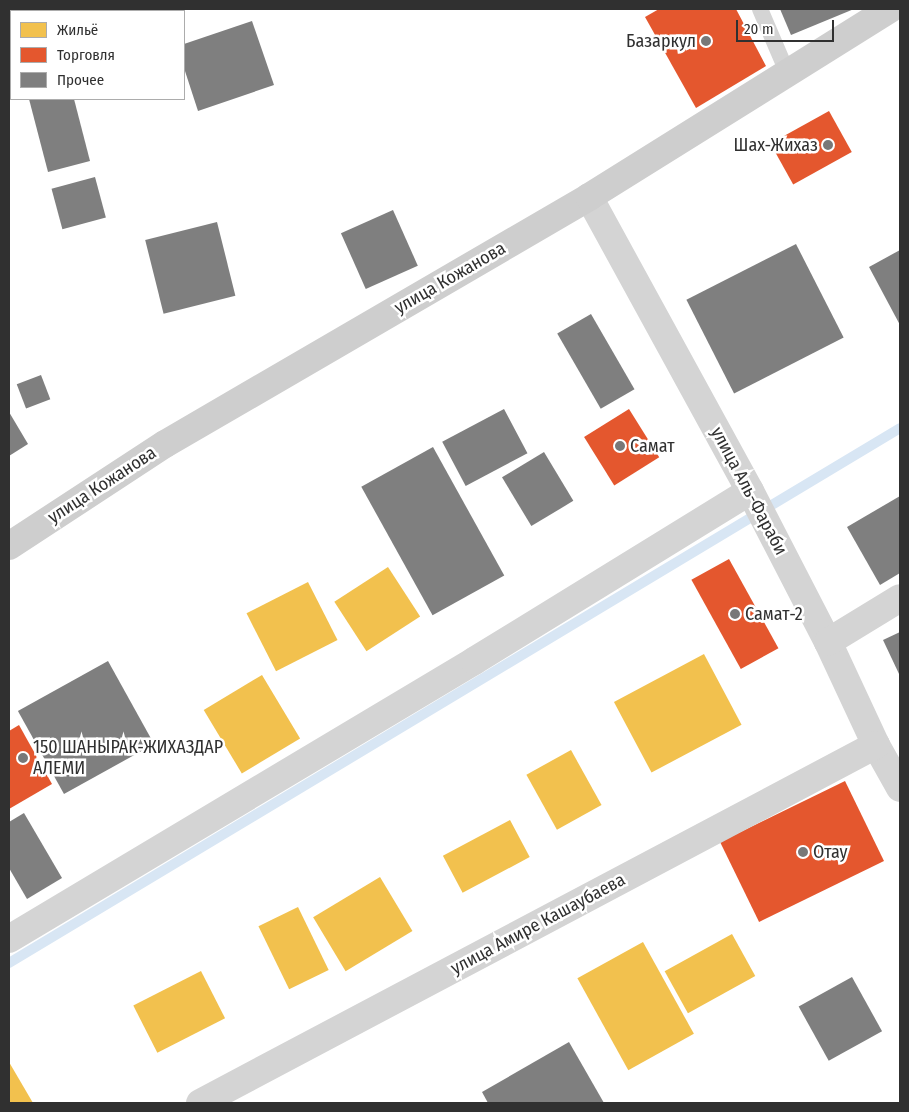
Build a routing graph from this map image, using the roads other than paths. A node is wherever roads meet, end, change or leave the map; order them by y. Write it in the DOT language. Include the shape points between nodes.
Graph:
graph roads {
  1 [pos="760,9"];
  2 [pos="890,9"];
  3 [pos="787,72"];
  4 [pos="589,197"];
  5 [pos="750,491"];
  6 [pos="9,546"];
  7 [pos="900,598"];
  8 [pos="828,642"];
  9 [pos="876,745"];
  10 [pos="900,788"];
  11 [pos="9,939"];
  12 [pos="200,1103"];
  1 -- 3 [label="lane"];
  2 -- 3 [label="main road, улица Кожанова"];
  3 -- 4 [label="main road, улица Кожанова"];
  4 -- 5 [label="street, улица Аль-Фараби"];
  4 -- 6 [label="main road, улица Кожанова" via="165,444"];
  5 -- 8 [label="street, улица Аль-Фараби"];
  5 -- 11 [label="street" via="474,661"];
  7 -- 8 [label="street"];
  8 -- 9 [label="street, улица Аль-Фараби"];
  9 -- 10 [label="street, улица Аль-Фараби"];
  9 -- 12 [label="street, улица Амире Кашаубаева"];
}
